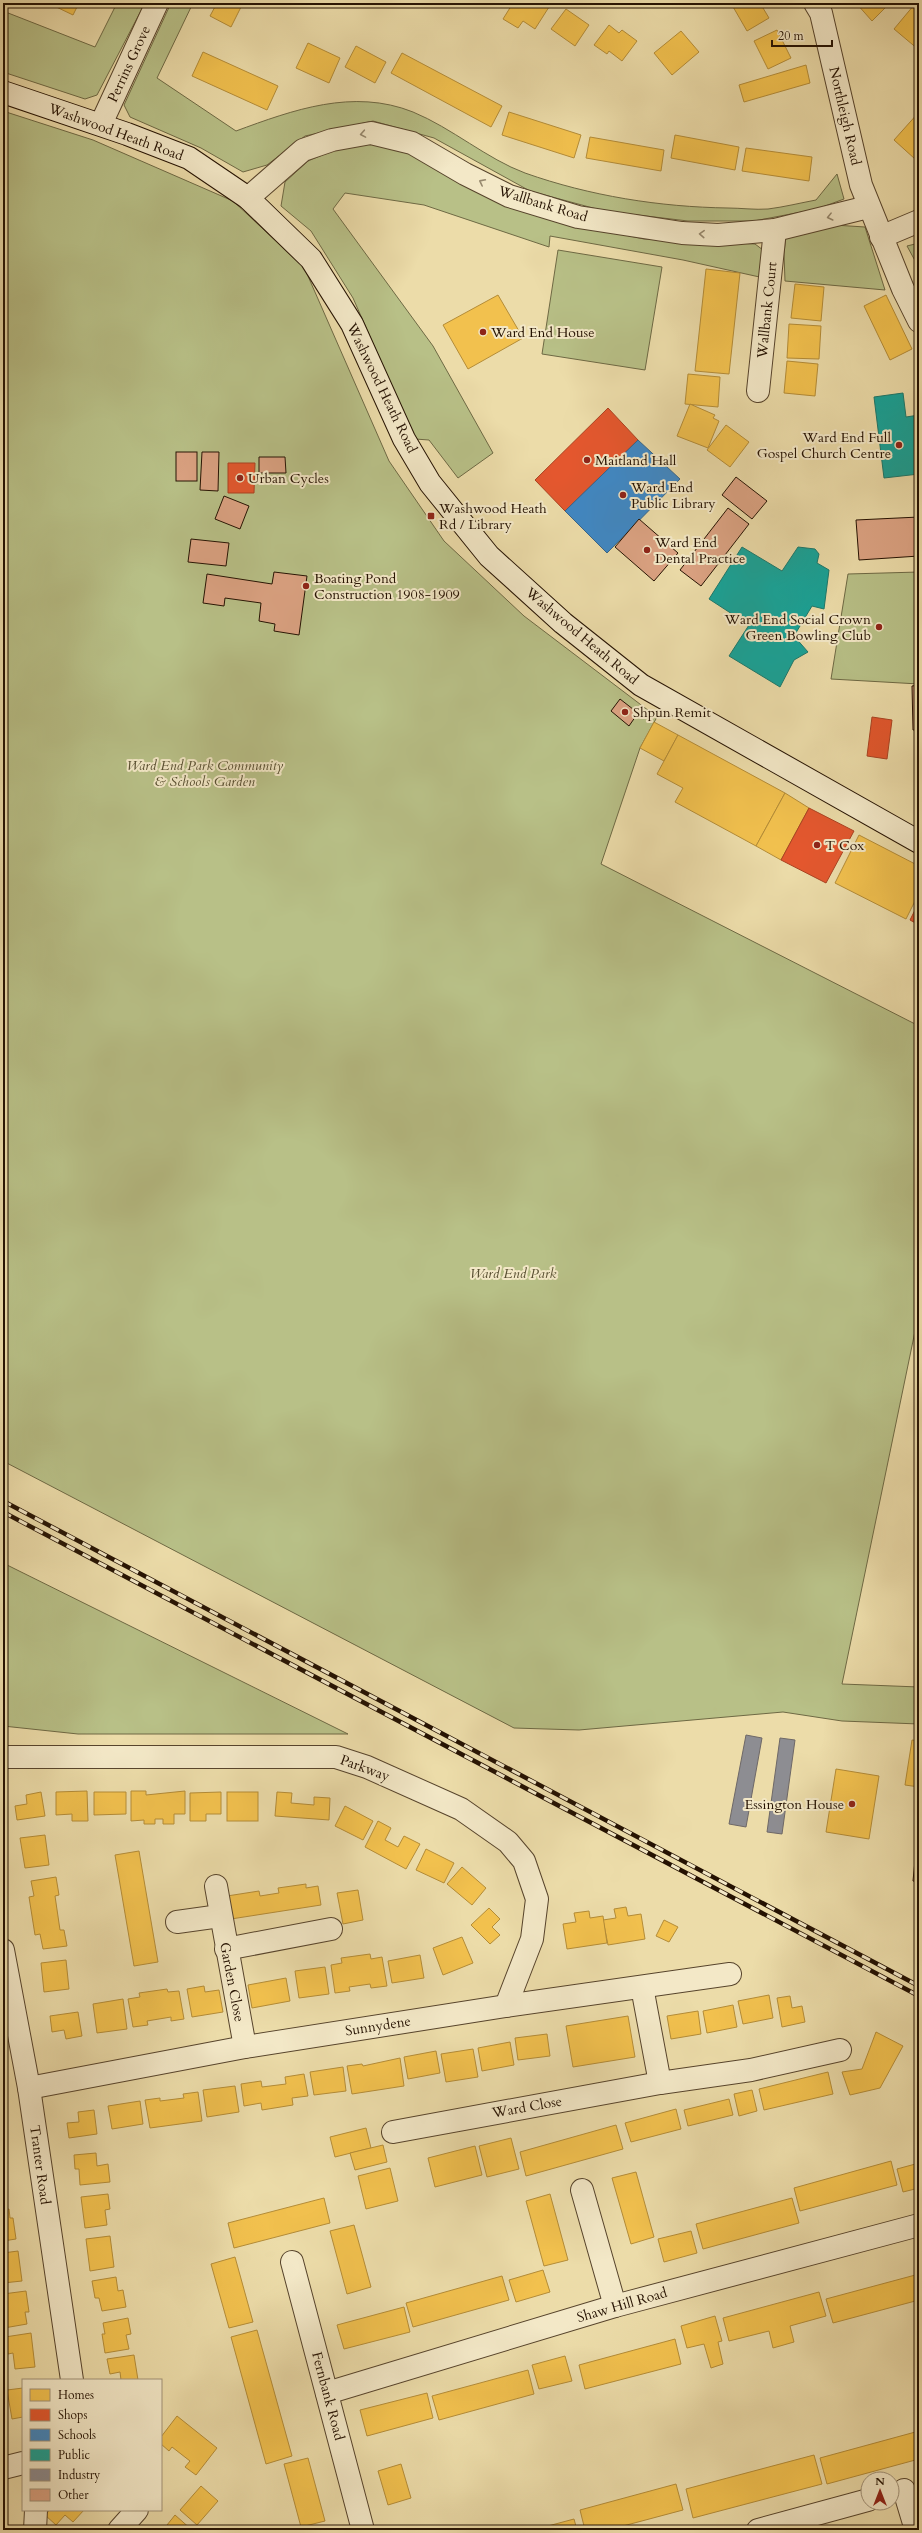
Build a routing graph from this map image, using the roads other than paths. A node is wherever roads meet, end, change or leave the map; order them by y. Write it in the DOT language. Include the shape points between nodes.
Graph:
graph roads {
  1 [pos="157,3"];
  2 [pos="815,3"];
  3 [pos="3,92"];
  4 [pos="101,124"];
  5 [pos="248,198"];
  6 [pos="868,207"];
  7 [pos="919,221"];
  8 [pos="775,230"];
  9 [pos="881,237"];
  10 [pos="919,321"];
  11 [pos="758,390"];
  12 [pos="919,842"];
  13 [pos="3,1757"];
  14 [pos="216,1886"];
  15 [pos="220,1916"];
  16 [pos="177,1922"];
  17 [pos="331,1929"];
  18 [pos="226,1949"];
  19 [pos="3,1950"];
  20 [pos="730,1974"];
  21 [pos="642,1987"];
  22 [pos="6,1989"];
  23 [pos="506,2006"];
  24 [pos="245,2047"];
  25 [pos="840,2050"];
  26 [pos="660,2083"];
  27 [pos="29,2088"];
  28 [pos="393,2132"];
  29 [pos="582,2190"];
  30 [pos="919,2225"];
  31 [pos="292,2262"];
  32 [pos="615,2306"];
  33 [pos="72,2379"];
  34 [pos="327,2393"];
  35 [pos="22,2463"];
  36 [pos="3,2468"];
  37 [pos="905,2490"];
  38 [pos="860,2502"];
  39 [pos="36,2511"];
  40 [pos="136,2511"];
  41 [pos="35,2530"];
  42 [pos="119,2530"];
  43 [pos="363,2530"];
  44 [pos="758,2530"];
  45 [pos="916,2530"];
  1 -- 4 [label="street, Perrins Grove"];
  2 -- 6 [label="street, Northleigh Road" via="821,13"];
  3 -- 4 [label="street, Washwood Heath Road"];
  4 -- 5 [label="street, Washwood Heath Road" via="189,158"];
  8 -- 5 [label="street, Wallbank Road, one-way" via="718,235 682,233 578,217 509,196 465,174 412,142 371,133 332,140 303,150"];
  5 -- 12 [label="street, Washwood Heath Road" via="311,259 352,324 404,439 430,483 489,556 563,623 641,685"];
  6 -- 8 [label="street, Wallbank Road, one-way"];
  6 -- 9 [label="street, Northleigh Road"];
  7 -- 9 [label="street"];
  8 -- 11 [label="street, Wallbank Court"];
  9 -- 10 [label="street, Northleigh Road"];
  13 -- 23 [label="street, Parkway" via="336,1757 396,1779 461,1809 508,1842 524,1861 537,1899 532,1940"];
  14 -- 15 [label="street, Garden Close"];
  15 -- 16 [label="street"];
  15 -- 18 [label="street, Garden Close"];
  17 -- 18 [label="street"];
  18 -- 24 [label="street, Garden Close"];
  19 -- 22 [label="street, Tranter Road"];
  20 -- 21 [label="street, Sunnydene"];
  21 -- 23 [label="street, Sunnydene"];
  21 -- 26 [label="street"];
  22 -- 27 [label="street, Tranter Road"];
  23 -- 24 [label="street, Sunnydene"];
  24 -- 27 [label="street, Sunnydene"];
  25 -- 26 [label="street, Ward Close" via="751,2070"];
  26 -- 28 [label="street, Ward Close"];
  27 -- 33 [label="street, Tranter Road"];
  29 -- 32 [label="street"];
  30 -- 32 [label="street, Shaw Hill Road"];
  31 -- 34 [label="street, Fernbank Road"];
  32 -- 34 [label="street, Shaw Hill Road"];
  34 -- 43 [label="street, Fernbank Road"];
  35 -- 36 [label="street"];
  37 -- 45 [label="street"];
  38 -- 44 [label="street"];
  39 -- 41 [label="street"];
  40 -- 42 [label="street"];
}
